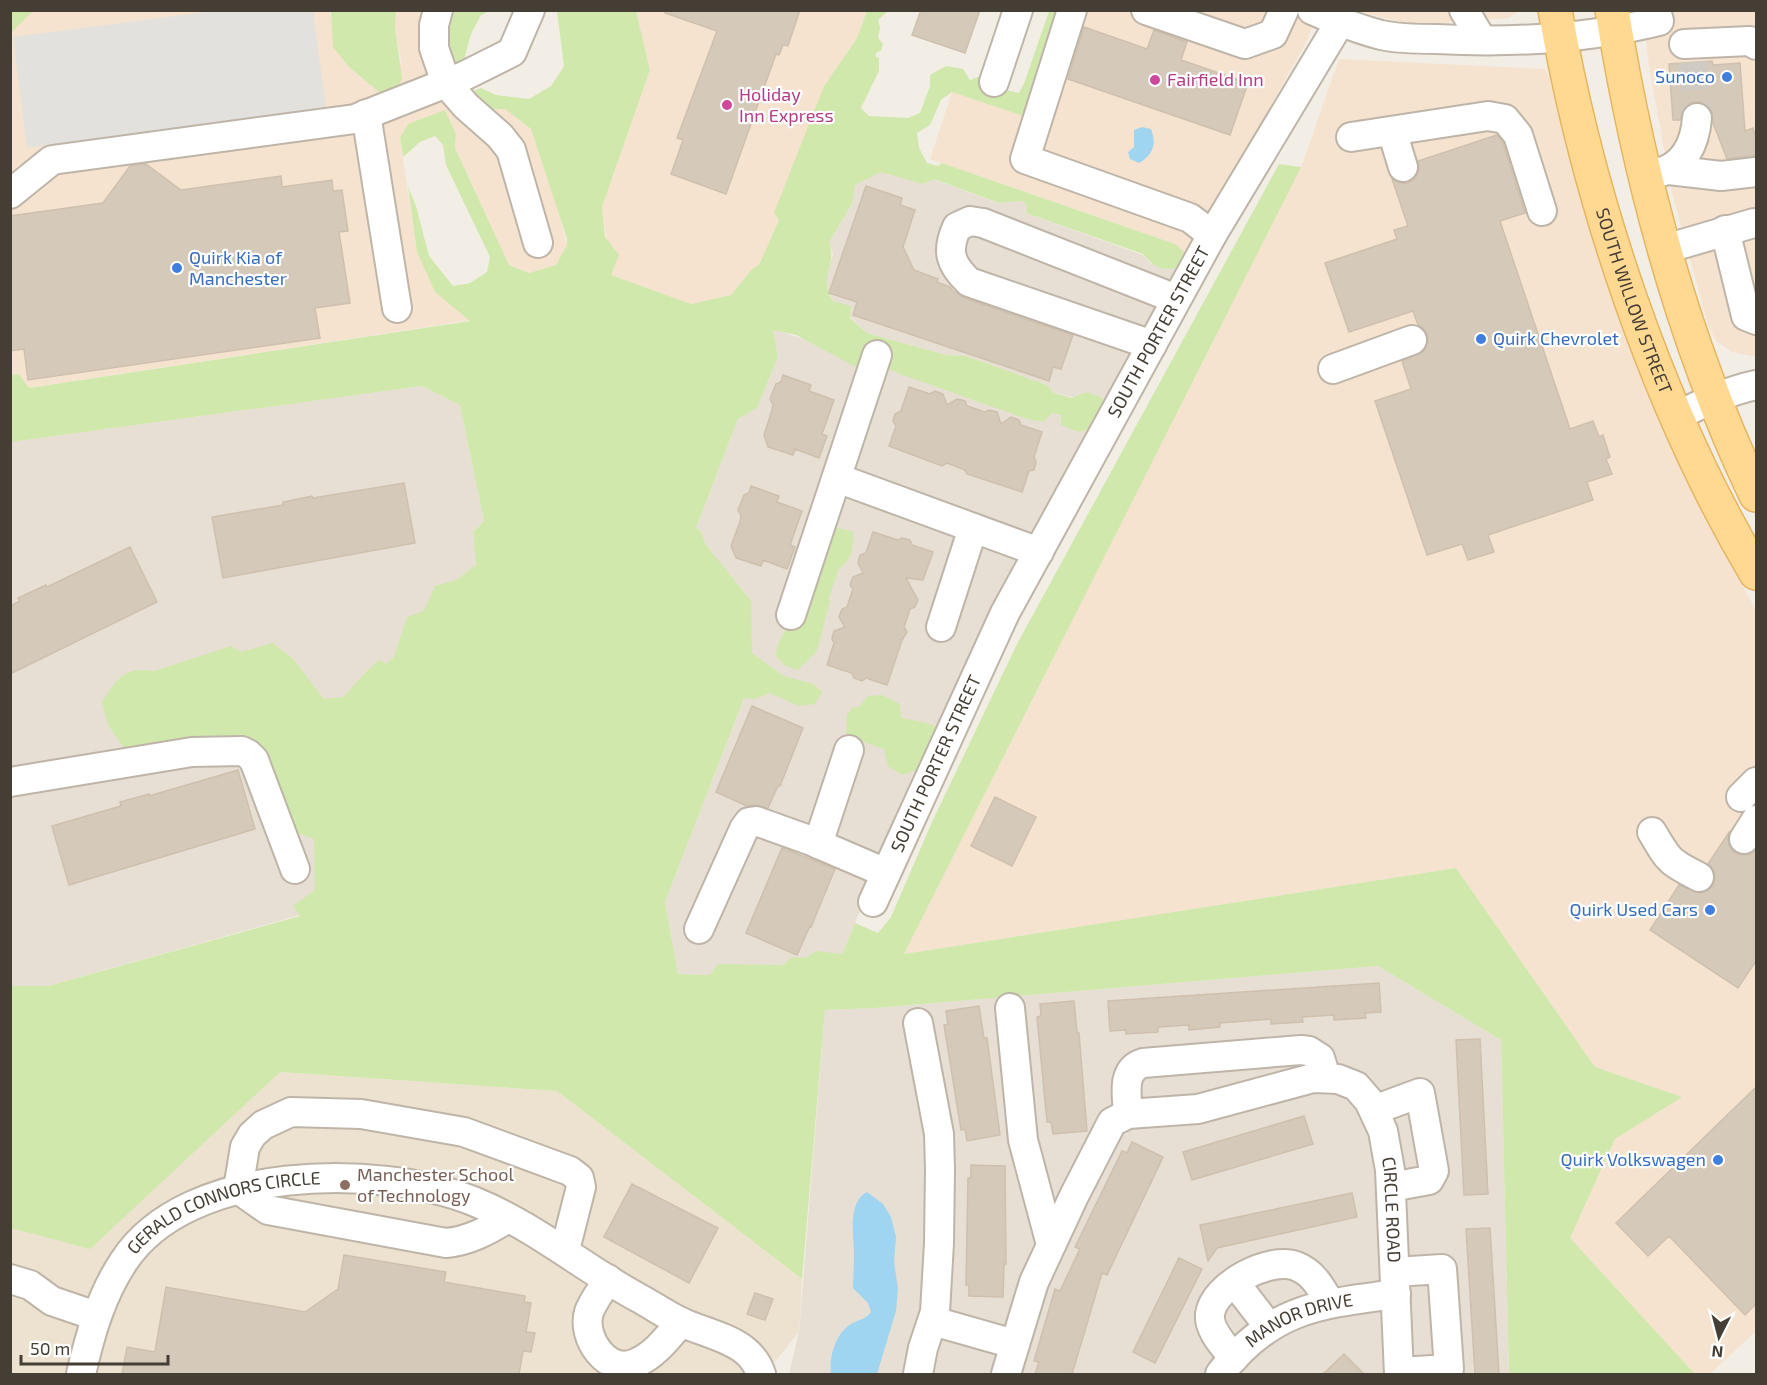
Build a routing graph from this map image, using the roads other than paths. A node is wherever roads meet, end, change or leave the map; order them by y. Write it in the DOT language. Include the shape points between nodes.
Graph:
graph roads {
  1 [pos="438,10"];
  2 [pos="530,10"];
  3 [pos="1018,10"];
  4 [pos="1072,10"];
  5 [pos="1146,10"];
  6 [pos="1284,10"];
  7 [pos="1312,10"];
  8 [pos="1464,10"];
  9 [pos="1658,16"];
  10 [pos="1614,20"];
  11 [pos="1340,22"];
  12 [pos="1557,24"];
  13 [pos="1482,40"];
  14 [pos="1756,45"];
  15 [pos="994,82"];
  16 [pos="446,83"];
  17 [pos="366,114"];
  18 [pos="1697,118"];
  19 [pos="1392,131"];
  20 [pos="1351,137"];
  21 [pos="1403,167"];
  22 [pos="1756,172"];
  23 [pos="1657,173"];
  24 [pos="10,194"];
  25 [pos="1542,211"];
  26 [pos="1754,223"];
  27 [pos="1725,230"];
  28 [pos="1212,235"];
  29 [pos="538,243"];
  30 [pos="1665,249"];
  31 [pos="1176,299"];
  32 [pos="397,308"];
  33 [pos="1756,320"];
  34 [pos="1412,340"];
  35 [pos="1152,345"];
  36 [pos="877,355"];
  37 [pos="1333,369"];
  38 [pos="1756,385"];
  39 [pos="1713,398"];
  40 [pos="1677,416"];
  41 [pos="837,478"];
  42 [pos="1756,495"];
  43 [pos="973,528"];
  44 [pos="1039,552"];
  45 [pos="1756,573"];
  46 [pos="791,615"];
  47 [pos="940,627"];
  48 [pos="849,750"];
  49 [pos="10,782"];
  50 [pos="1756,782"];
  51 [pos="1756,798"];
  52 [pos="1652,832"];
  53 [pos="818,844"];
  54 [pos="295,869"];
  55 [pos="886,873"];
  56 [pos="1699,877"];
  57 [pos="873,902"];
  58 [pos="699,929"];
  59 [pos="1010,1008"];
  60 [pos="918,1023"];
  61 [pos="1326,1077"];
  62 [pos="1374,1110"];
  63 [pos="1128,1114"];
  64 [pos="1391,1187"];
  65 [pos="238,1189"];
  66 [pos="508,1218"];
  67 [pos="1051,1245"];
  68 [pos="565,1250"];
  69 [pos="10,1279"];
  70 [pos="608,1279"];
  71 [pos="1235,1282"];
  72 [pos="1395,1283"];
  73 [pos="1330,1303"];
  74 [pos="96,1316"];
  75 [pos="933,1321"];
  76 [pos="681,1322"];
  77 [pos="1269,1327"];
  78 [pos="1014,1344"];
  79 [pos="1227,1366"];
  80 [pos="1399,1373"];
  81 [pos="81,1374"];
  82 [pos="761,1374"];
  83 [pos="918,1374"];
  84 [pos="1006,1374"];
  1 -- 16 [label="street" via="434,48"];
  2 -- 16 [label="street" via="512,52"];
  3 -- 15 [label="street"];
  4 -- 28 [label="street" via="1025,159 1190,218"];
  5 -- 6 [label="street" via="1245,44 1273,34"];
  7 -- 11 [label="street"];
  8 -- 13 [label="street"];
  9 -- 10 [label="street"];
  9 -- 14 [label="street" via="1688,53 1750,40"];
  10 -- 12 [label="street"];
  10 -- 23 [label="main road"];
  11 -- 13 [label="street" via="1383,35"];
  11 -- 28 [label="street, SOUTH PORTER STREET"];
  12 -- 13 [label="street"];
  12 -- 40 [label="main road, SOUTH WILLOW STREET" via="1599,197 1640,323"];
  16 -- 17 [label="street"];
  16 -- 29 [label="street" via="511,150"];
  17 -- 24 [label="street" via="355,119 52,160"];
  17 -- 32 [label="street"];
  18 -- 23 [label="street" via="1690,149 1680,162"];
  19 -- 20 [label="street"];
  19 -- 21 [label="street"];
  19 -- 25 [label="street" via="1488,116 1505,119 1518,135"];
  22 -- 23 [label="street" via="1721,176"];
  23 -- 30 [label="main road"];
  26 -- 27 [label="street"];
  27 -- 30 [label="street"];
  27 -- 33 [label="street" via="1746,316"];
  28 -- 31 [label="street, SOUTH PORTER STREET"];
  30 -- 39 [label="main road"];
  31 -- 35 [label="street, SOUTH PORTER STREET"];
  31 -- 35 [label="street" via="983,223 970,221 957,227 950,242 951,258 969,282"];
  34 -- 37 [label="street"];
  35 -- 44 [label="street, SOUTH PORTER STREET"];
  36 -- 41 [label="street"];
  38 -- 39 [label="street"];
  39 -- 40 [label="street"];
  39 -- 42 [label="main road"];
  40 -- 45 [label="main road, SOUTH WILLOW STREET" via="1707,483"];
  41 -- 43 [label="street"];
  41 -- 46 [label="street"];
  43 -- 44 [label="street"];
  43 -- 47 [label="street"];
  44 -- 55 [label="street, SOUTH PORTER STREET" via="1000,624"];
  48 -- 53 [label="street"];
  49 -- 54 [label="street" via="192,752 242,751 254,760"];
  50 -- 51 [label="street" via="1742,797"];
  52 -- 56 [label="street" via="1666,858"];
  53 -- 55 [label="street"];
  53 -- 58 [label="street" via="756,821 749,822"];
  55 -- 57 [label="street, SOUTH PORTER STREET"];
  59 -- 67 [label="street" via="1023,1140"];
  60 -- 75 [label="street" via="939,1134 938,1288"];
  61 -- 62 [label="street, CIRCLE ROAD" via="1356,1086"];
  61 -- 63 [label="street, CIRCLE ROAD" via="1198,1109"];
  61 -- 63 [label="street" via="1320,1058 1301,1050 1143,1064 1135,1066 1127,1080"];
  62 -- 64 [label="street, CIRCLE ROAD" via="1383,1131"];
  62 -- 64 [label="street" via="1420,1093 1434,1171 1429,1180"];
  63 -- 67 [label="street" via="1112,1122"];
  64 -- 72 [label="street, CIRCLE ROAD"];
  65 -- 66 [label="street, GERALD CONNORS CIRCLE" via="314,1178 397,1182 473,1201"];
  65 -- 66 [label="street" via="268,1210 446,1243 489,1230"];
  65 -- 68 [label="street" via="245,1147 252,1135 263,1125 291,1112 361,1113 464,1132 570,1171 579,1178 581,1187"];
  65 -- 74 [label="street, GERALD CONNORS CIRCLE" via="184,1208 139,1243 124,1260"];
  66 -- 68 [label="street, GERALD CONNORS CIRCLE"];
  67 -- 78 [label="street"];
  68 -- 70 [label="street, GERALD CONNORS CIRCLE"];
  69 -- 74 [label="street" via="30,1285 52,1301"];
  70 -- 76 [label="street, GERALD CONNORS CIRCLE"];
  70 -- 76 [label="street" via="589,1312 587,1332 596,1349 612,1364 634,1364 654,1352"];
  71 -- 73 [label="street" via="1248,1273 1276,1264 1295,1265 1313,1275"];
  71 -- 77 [label="street"];
  71 -- 79 [label="street" via="1217,1296 1209,1316"];
  72 -- 73 [label="street, MANOR DRIVE"];
  72 -- 80 [label="street, CIRCLE ROAD"];
  72 -- 80 [label="street, MANOR DRIVE" via="1442,1269 1449,1369"];
  73 -- 77 [label="street, MANOR DRIVE" via="1292,1314"];
  74 -- 81 [label="street, GERALD CONNORS CIRCLE"];
  75 -- 78 [label="street"];
  75 -- 83 [label="street"];
  76 -- 82 [label="street, GERALD CONNORS CIRCLE" via="743,1349 759,1366"];
  77 -- 79 [label="street, MANOR DRIVE"];
  78 -- 84 [label="street"];
}
